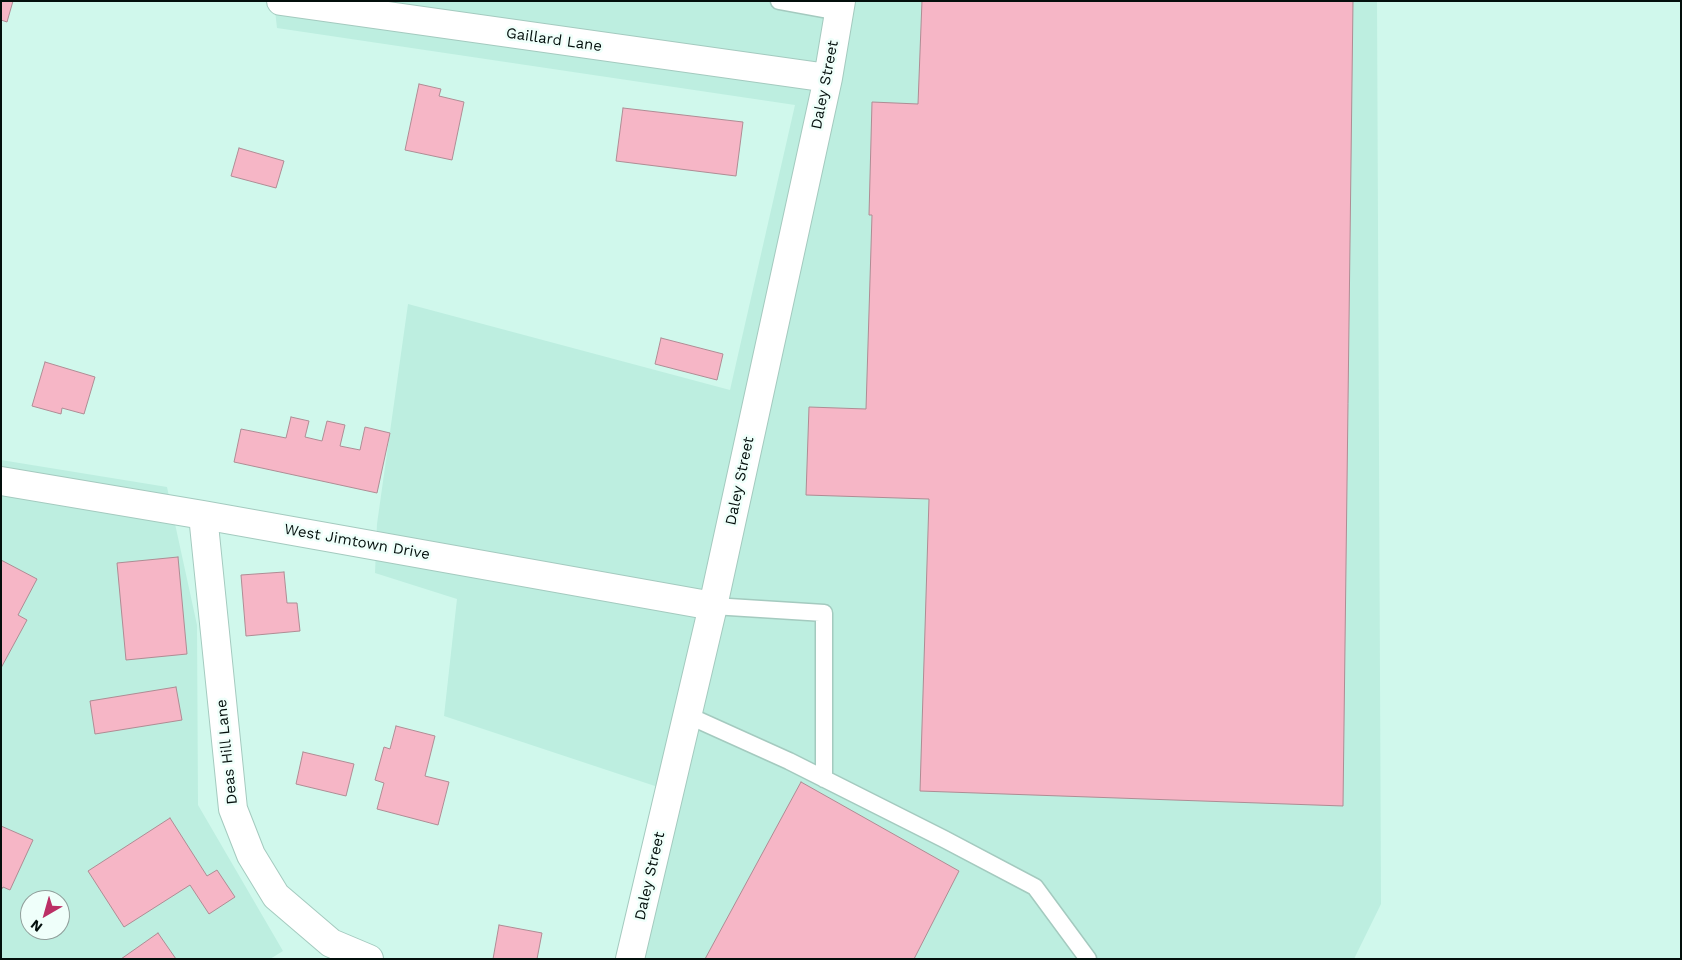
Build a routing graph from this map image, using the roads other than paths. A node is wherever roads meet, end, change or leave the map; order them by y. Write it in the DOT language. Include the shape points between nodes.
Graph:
graph roads {
  1 [pos="281,1"];
  2 [pos="779,1"];
  3 [pos="840,6"];
  4 [pos="828,78"];
  5 [pos="1,481"];
  6 [pos="202,515"];
  7 [pos="713,606"];
  8 [pos="688,715"];
  9 [pos="824,779"];
  10 [pos="369,959"];
  11 [pos="630,959"];
  12 [pos="1088,959"];
  1 -- 4 [label="street, Gaillard Lane"];
  2 -- 3 [label="lane"];
  3 -- 4 [label="street, Daley Street"];
  4 -- 7 [label="street, Daley Street"];
  5 -- 6 [label="street, West Jimtown Drive"];
  6 -- 7 [label="street, West Jimtown Drive"];
  6 -- 10 [label="street, Deas Hill Lane" via="233,809 251,856 276,896 331,943"];
  7 -- 8 [label="street, Daley Street"];
  7 -- 9 [label="lane" via="824,613"];
  8 -- 9 [label="lane"];
  8 -- 11 [label="street, Daley Street"];
  9 -- 12 [label="lane" via="1035,887"];
}
